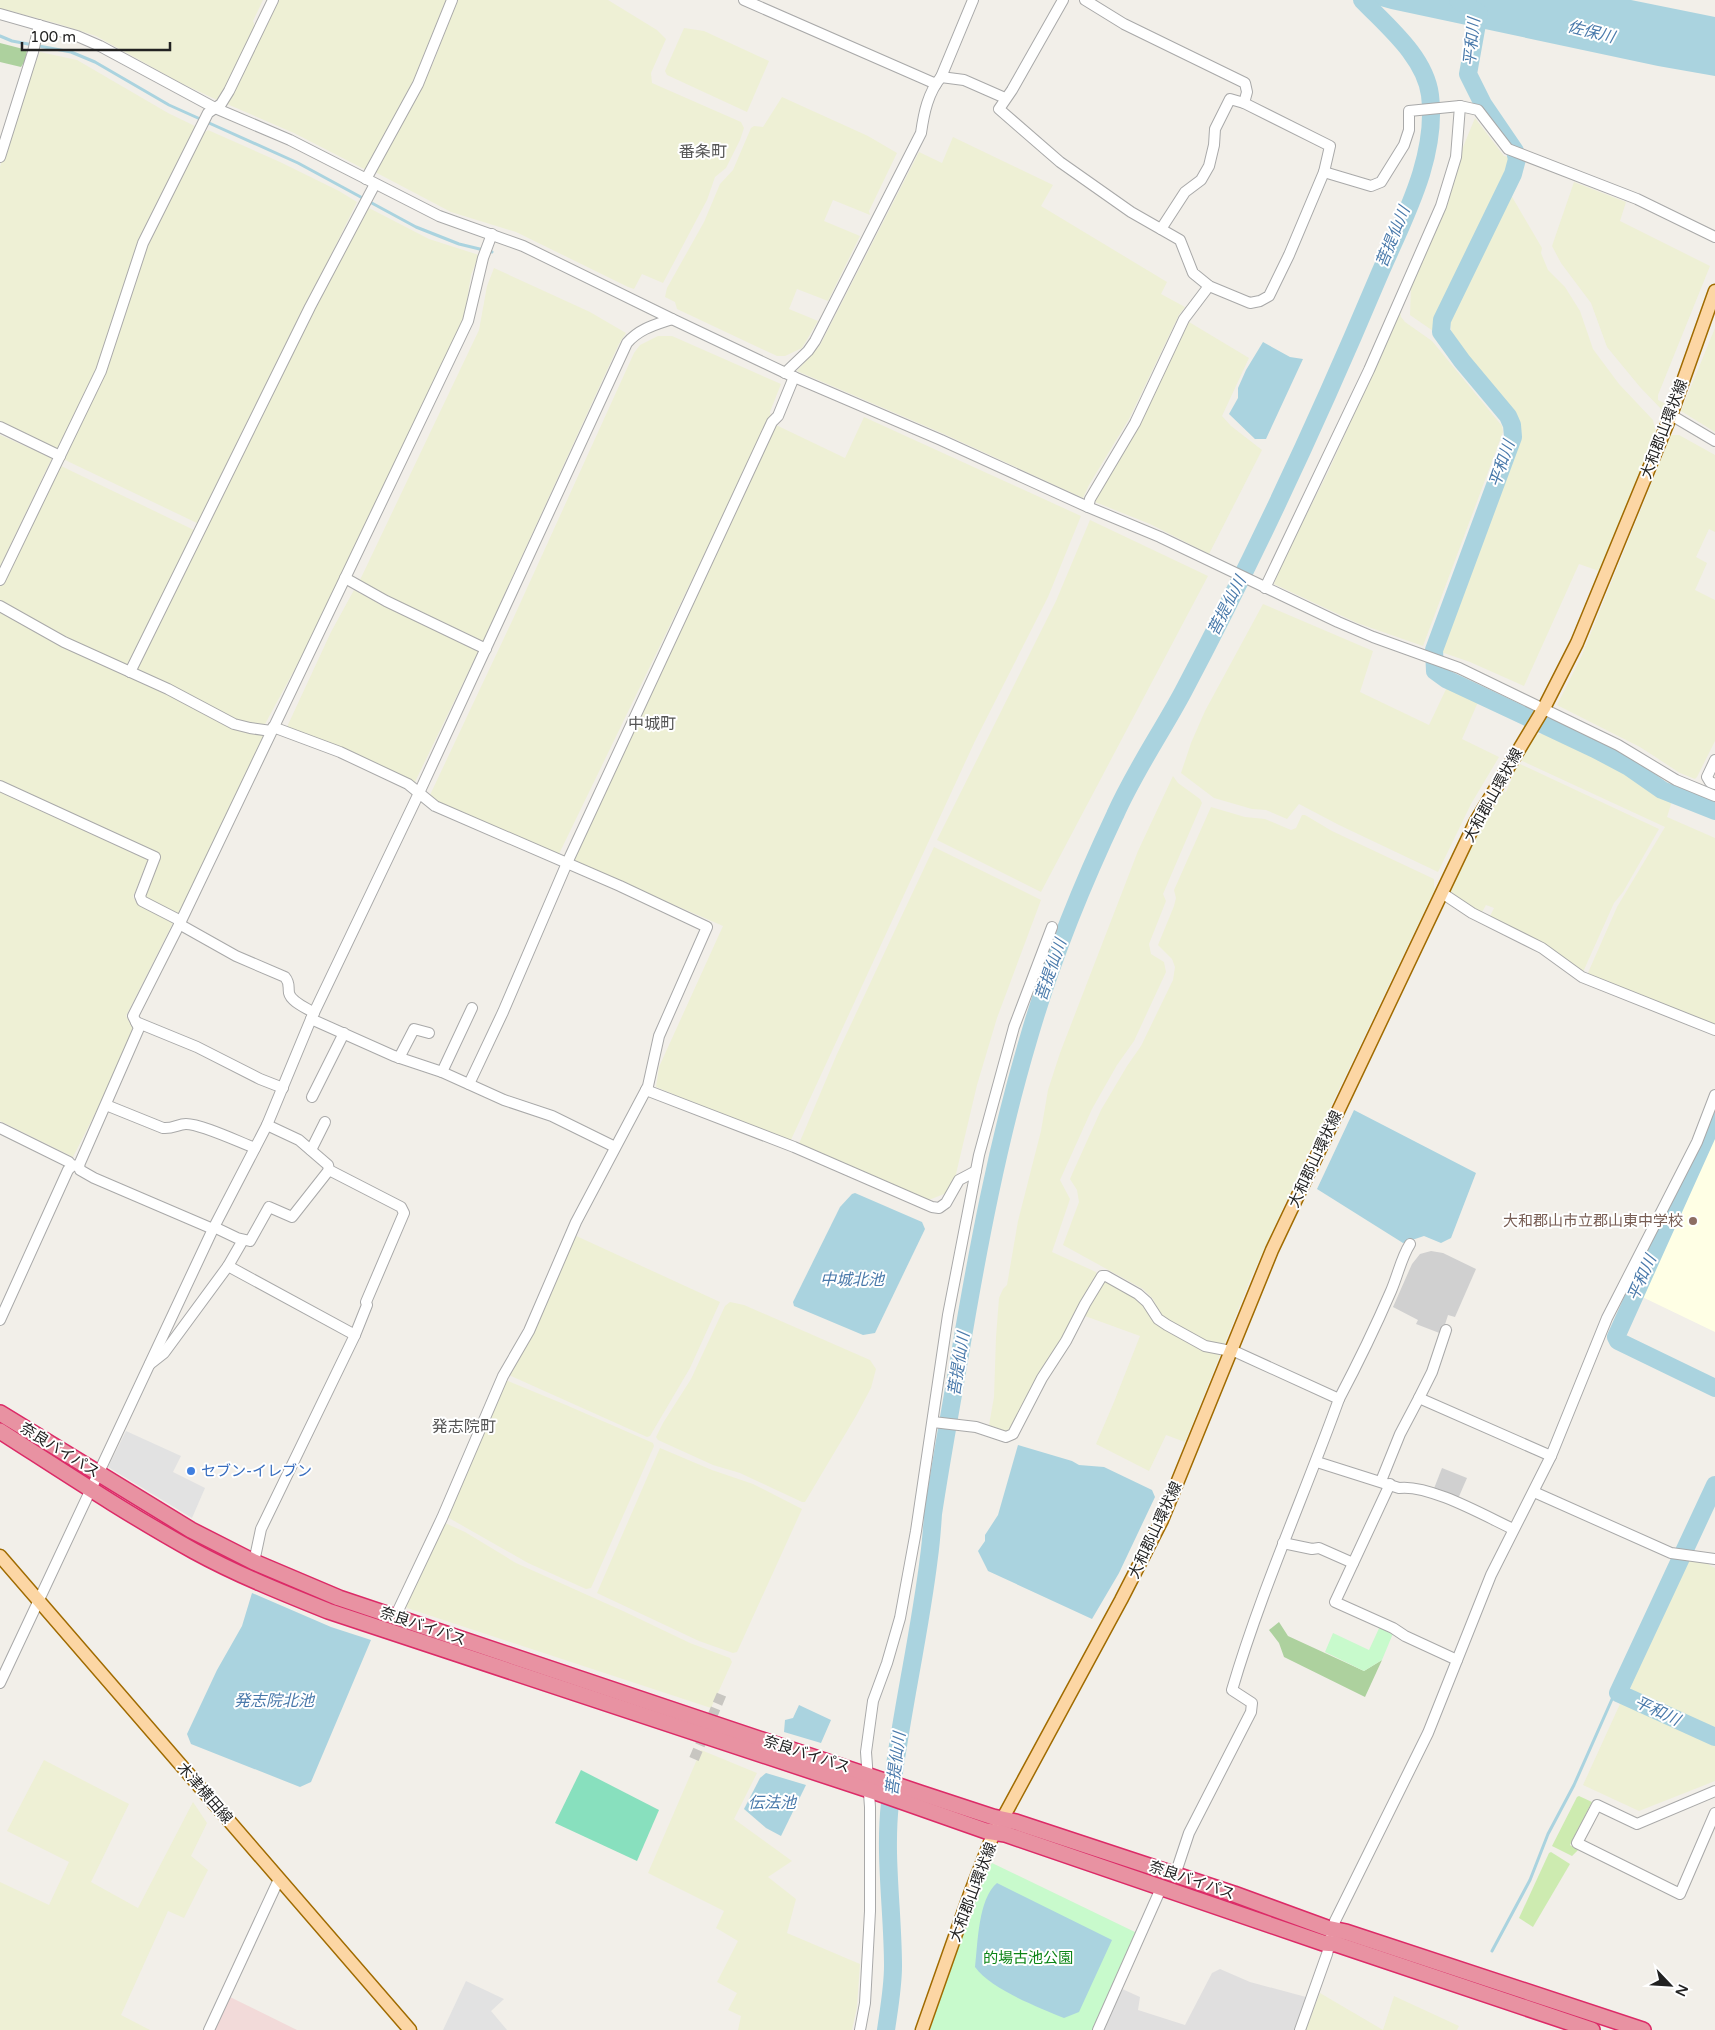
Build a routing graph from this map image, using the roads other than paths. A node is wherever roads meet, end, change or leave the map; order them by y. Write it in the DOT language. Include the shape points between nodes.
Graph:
graph roads {
  1 [pos="273,0"];
  2 [pos="452,0"];
  3 [pos="744,0"];
  4 [pos="974,0"];
  5 [pos="1064,0"];
  6 [pos="1085,0"];
  7 [pos="0,14"];
  8 [pos="39,25"];
  9 [pos="938,80"];
  10 [pos="1005,98"];
  11 [pos="1244,103"];
  12 [pos="1460,106"];
  13 [pos="215,108"];
  14 [pos="0,157"];
  15 [pos="1324,172"];
  16 [pos="370,182"];
  17 [pos="1161,229"];
  18 [pos="492,234"];
  19 [pos="1715,236"];
  20 [pos="1209,286"];
  21 [pos="1715,291"];
  22 [pos="672,319"];
  23 [pos="790,375"];
  24 [pos="1671,415"];
  25 [pos="0,427"];
  26 [pos="1715,441"];
  27 [pos="60,456"];
  28 [pos="1088,507"];
  29 [pos="345,578"];
  30 [pos="0,580"];
  31 [pos="1263,587"];
  32 [pos="0,606"];
  33 [pos="486,649"];
  34 [pos="130,672"];
  35 [pos="1537,718"];
  36 [pos="272,729"];
  37 [pos="1715,760"];
  38 [pos="1715,784"];
  39 [pos="0,786"];
  40 [pos="419,793"];
  41 [pos="1715,796"];
  42 [pos="567,863"];
  43 [pos="1442,893"];
  44 [pos="180,922"];
  45 [pos="1052,927"];
  46 [pos="472,1008"];
  47 [pos="313,1016"];
  48 [pos="136,1022"];
  49 [pos="1715,1030"];
  50 [pos="344,1033"];
  51 [pos="429,1033"];
  52 [pos="399,1058"];
  53 [pos="442,1072"];
  54 [pos="469,1084"];
  55 [pos="283,1088"];
  56 [pos="646,1090"];
  57 [pos="1715,1095"];
  58 [pos="312,1097"];
  59 [pos="106,1105"];
  60 [pos="325,1122"];
  61 [pos="267,1126"];
  62 [pos="0,1128"];
  63 [pos="615,1147"];
  64 [pos="255,1148"];
  65 [pos="311,1150"];
  66 [pos="76,1165"];
  67 [pos="329,1170"];
  68 [pos="976,1171"];
  69 [pos="214,1228"];
  70 [pos="243,1240"];
  71 [pos="1410,1244"];
  72 [pos="228,1266"];
  73 [pos="0,1320"];
  74 [pos="1446,1330"];
  75 [pos="355,1334"];
  76 [pos="1230,1351"];
  77 [pos="148,1365"];
  78 [pos="1419,1398"];
  79 [pos="1339,1399"];
  80 [pos="0,1413"];
  81 [pos="935,1422"];
  82 [pos="0,1431"];
  83 [pos="1551,1456"];
  84 [pos="1317,1462"];
  85 [pos="97,1473"];
  86 [pos="1385,1483"];
  87 [pos="90,1488"];
  88 [pos="1534,1492"];
  89 [pos="1514,1529"];
  90 [pos="1283,1543"];
  91 [pos="0,1556"];
  92 [pos="1715,1558"];
  93 [pos="254,1562"];
  94 [pos="1352,1564"];
  95 [pos="39,1600"];
  96 [pos="395,1617"];
  97 [pos="1457,1660"];
  98 [pos="0,1682"];
  99 [pos="872,1784"];
  100 [pos="1715,1791"];
  101 [pos="1715,1814"];
  102 [pos="999,1825"];
  103 [pos="1175,1874"];
  104 [pos="279,1879"];
  105 [pos="1162,1886"];
  106 [pos="1331,1936"];
  107 [pos="209,2030"];
  108 [pos="410,2030"];
  109 [pos="860,2030"];
  110 [pos="922,2030"];
  111 [pos="1098,2030"];
  112 [pos="1300,2030"];
  113 [pos="1592,2030"];
  114 [pos="1643,2030"];
  1 -- 13 [label="street" via="229,91"];
  2 -- 16 [label="street" via="418,84"];
  3 -- 9 [label="street"];
  4 -- 9 [label="street"];
  5 -- 10 [label="street"];
  6 -- 11 [label="street" via="1124,24 1246,83"];
  7 -- 8 [label="street"];
  8 -- 13 [label="street" via="100,46"];
  8 -- 14 [label="street"];
  9 -- 10 [label="street" via="964,80"];
  9 -- 23 [label="street" via="924,110 921,133 818,334"];
  10 -- 17 [label="street" via="999,109 1025,133 1060,162"];
  11 -- 15 [label="street" via="1330,146"];
  11 -- 17 [label="street" via="1230,99 1215,129 1209,166 1201,180 1185,192"];
  12 -- 15 [label="street" via="1409,111 1409,130 1404,145 1381,182 1371,186"];
  12 -- 19 [label="street" via="1478,110 1508,149 1637,199"];
  12 -- 31 [label="street" via="1456,157 1442,206 1369,370"];
  13 -- 16 [label="street" via="290,140"];
  13 -- 27 [label="street" via="208,113 143,243 101,371"];
  15 -- 20 [label="street" via="1269,296 1250,303"];
  16 -- 18 [label="street" via="439,216"];
  16 -- 34 [label="street"];
  17 -- 20 [label="street" via="1180,240 1193,273"];
  18 -- 22 [label="street" via="524,246"];
  18 -- 29 [label="street" via="468,321"];
  20 -- 28 [label="street" via="1184,319 1135,423"];
  21 -- 24 [label="main road, 大和郡山環状線"];
  22 -- 23 [label="street"];
  22 -- 33 [label="street" via="634,334 627,343"];
  23 -- 28 [label="street"];
  23 -- 42 [label="street" via="778,416 772,422"];
  24 -- 26 [label="street"];
  24 -- 35 [label="main road, 大和郡山環状線" via="1577,643"];
  25 -- 27 [label="street"];
  27 -- 30 [label="street"];
  28 -- 31 [label="street" via="1160,537"];
  29 -- 33 [label="street"];
  29 -- 36 [label="street"];
  31 -- 35 [label="street" via="1346,626 1459,668"];
  32 -- 34 [label="street" via="64,642"];
  33 -- 40 [label="street"];
  34 -- 36 [label="street" via="234,724"];
  35 -- 41 [label="street" via="1618,745 1676,780"];
  35 -- 43 [label="main road, 大和郡山環状線" via="1488,799"];
  36 -- 40 [label="street" via="340,752 408,784"];
  36 -- 44 [label="street"];
  37 -- 38 [label="street" via="1707,777"];
  39 -- 44 [label="street" via="155,857 140,896 142,901"];
  40 -- 42 [label="street" via="435,806"];
  40 -- 47 [label="street"];
  42 -- 54 [label="street"];
  42 -- 56 [label="street" via="707,927 659,1036"];
  43 -- 49 [label="street" via="1472,913 1542,948 1582,977"];
  43 -- 76 [label="main road, 大和郡山環状線" via="1310,1167"];
  44 -- 47 [label="street" via="236,956 285,977 293,1000"];
  44 -- 48 [label="street" via="133,1016"];
  45 -- 68 [label="street" via="1014,1027"];
  46 -- 53 [label="street"];
  47 -- 50 [label="street"];
  47 -- 55 [label="street"];
  48 -- 55 [label="street"];
  48 -- 59 [label="street" via="139,1028"];
  50 -- 52 [label="street"];
  50 -- 58 [label="street"];
  51 -- 52 [label="street" via="414,1029"];
  52 -- 53 [label="street"];
  53 -- 54 [label="street"];
  54 -- 63 [label="street" via="552,1116"];
  55 -- 61 [label="street"];
  56 -- 63 [label="street"];
  56 -- 68 [label="street" via="794,1147 932,1207 940,1208 959,1180"];
  57 -- 83 [label="street" via="1697,1142 1606,1318"];
  59 -- 64 [label="street" via="163,1128 172,1129 185,1124 196,1126"];
  59 -- 66 [label="street"];
  60 -- 65 [label="street"];
  61 -- 64 [label="street"];
  61 -- 65 [label="street" via="299,1140"];
  62 -- 66 [label="street"];
  63 -- 96 [label="street" via="576,1222 529,1332 503,1376"];
  64 -- 69 [label="street"];
  65 -- 67 [label="street" via="328,1164"];
  66 -- 69 [label="street" via="94,1178"];
  66 -- 73 [label="street" via="68,1170"];
  67 -- 70 [label="street" via="292,1217 269,1207 250,1241"];
  67 -- 75 [label="street" via="401,1207 404,1213"];
  68 -- 81 [label="street" via="945,1332"];
  69 -- 70 [label="street"];
  69 -- 77 [label="street"];
  70 -- 72 [label="street"];
  71 -- 79 [label="street" via="1393,1288"];
  72 -- 75 [label="street"];
  72 -- 77 [label="street" via="164,1353"];
  74 -- 78 [label="street"];
  75 -- 93 [label="street" via="261,1530"];
  76 -- 79 [label="street"];
  76 -- 81 [label="street" via="1205,1346 1167,1325 1138,1294 1102,1276 1013,1434 1006,1437 976,1427"];
  76 -- 102 [label="main road, 大和郡山環状線" via="1162,1520"];
  77 -- 85 [label="street"];
  78 -- 83 [label="street"];
  78 -- 86 [label="street" via="1400,1434"];
  79 -- 84 [label="street"];
  80 -- 85 [label="highway, 奈良バイパス"];
  81 -- 99 [label="street" via="900,1618 873,1701 866,1752"];
  82 -- 87 [label="highway, 奈良バイパス"];
  83 -- 88 [label="street"];
  84 -- 86 [label="street"];
  84 -- 90 [label="street"];
  85 -- 87 [label="street"];
  85 -- 93 [label="highway, 奈良バイパス" via="191,1530"];
  86 -- 89 [label="street" via="1398,1488 1410,1486 1445,1498"];
  86 -- 94 [label="street"];
  87 -- 95 [label="street"];
  87 -- 99 [label="highway, 奈良バイパス" via="195,1551 328,1611"];
  88 -- 89 [label="street"];
  88 -- 92 [label="street" via="1671,1553"];
  89 -- 97 [label="street"];
  90 -- 94 [label="street" via="1319,1548"];
  90 -- 103 [label="street" via="1232,1690 1252,1703 1251,1712 1189,1833"];
  91 -- 95 [label="main road, 木津横田線"];
  93 -- 96 [label="highway, 奈良バイパス" via="339,1598"];
  94 -- 97 [label="street" via="1335,1602"];
  95 -- 98 [label="street"];
  95 -- 104 [label="main road, 木津横田線"];
  96 -- 99 [label="highway, 奈良バイパス"];
  97 -- 106 [label="street" via="1428,1733 1355,1879"];
  99 -- 102 [label="highway, 奈良バイパス" via="919,1800 986,1831"];
  99 -- 109 [label="street" via="870,1911 865,2003"];
  100 -- 101 [label="street" via="1637,1824 1597,1805 1577,1843 1680,1894"];
  102 -- 103 [label="highway, 奈良バイパス" via="1016,1822"];
  102 -- 105 [label="highway, 奈良バイパス"];
  102 -- 110 [label="main road, 大和郡山環状線" via="970,1894"];
  103 -- 106 [label="highway, 奈良バイパス"];
  104 -- 107 [label="street"];
  104 -- 108 [label="main road, 木津横田線"];
  105 -- 106 [label="highway, 奈良バイパス" via="1205,1903"];
  105 -- 111 [label="street"];
  106 -- 112 [label="street"];
  106 -- 113 [label="highway, 奈良バイパス" via="1336,1944"];
  106 -- 114 [label="highway, 奈良バイパス"];
}
